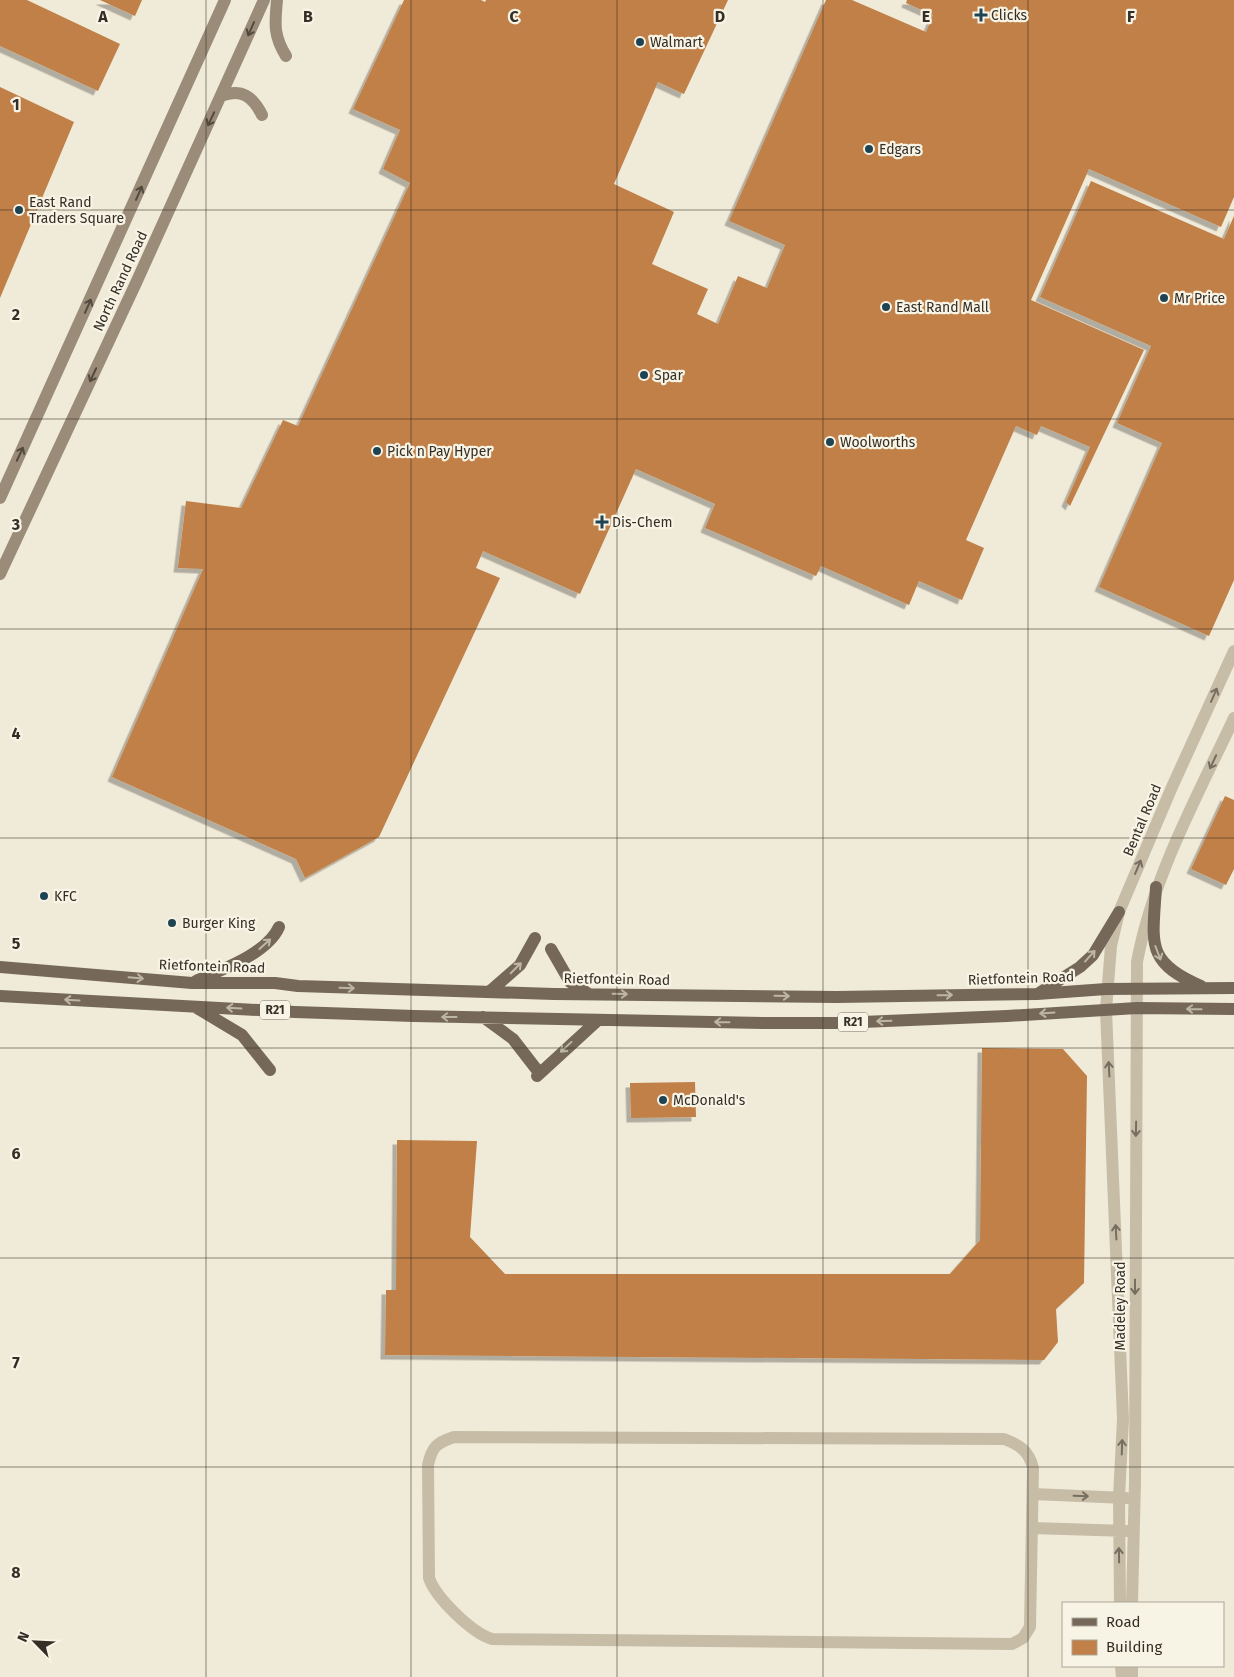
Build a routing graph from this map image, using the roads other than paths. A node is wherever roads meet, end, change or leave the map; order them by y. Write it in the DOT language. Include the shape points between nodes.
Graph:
graph roads {
  1 [pos="225,0"];
  2 [pos="264,0"];
  3 [pos="277,0"];
  4 [pos="286,56"];
  5 [pos="221,96"];
  6 [pos="262,115"];
  7 [pos="0,498"];
  8 [pos="0,574"];
  9 [pos="1234,651"];
  10 [pos="1234,718"];
  11 [pos="1156,887"];
  12 [pos="1119,912"];
  13 [pos="279,927"];
  14 [pos="535,938"];
  15 [pos="551,949"];
  16 [pos="0,967"];
  17 [pos="192,983"];
  18 [pos="1205,988"];
  19 [pos="1234,988"];
  20 [pos="1106,989"];
  21 [pos="1137,989"];
  22 [pos="489,992"];
  23 [pos="589,994"];
  24 [pos="1037,994"];
  25 [pos="0,996"];
  26 [pos="196,1007"];
  27 [pos="1137,1008"];
  28 [pos="1106,1010"];
  29 [pos="1234,1010"];
  30 [pos="483,1017"];
  31 [pos="596,1020"];
  32 [pos="270,1070"];
  33 [pos="1032,1494"];
  34 [pos="1120,1497"];
  35 [pos="1134,1498"];
  36 [pos="1032,1528"];
  37 [pos="1119,1531"];
  38 [pos="1133,1531"];
  39 [pos="1120,1602"];
  40 [pos="1132,1602"];
  7 -- 1 [label="main road, North Rand Road, one-way"];
  2 -- 5 [label="main road, North Rand Road, one-way"];
  3 -- 4 [label="main road" via="277,42"];
  5 -- 6 [label="main road" via="231,92 247,96"];
  5 -- 8 [label="main road, North Rand Road, one-way"];
  12 -- 9 [label="street, Bental Road, one-way"];
  10 -- 11 [label="street, one-way"];
  11 -- 18 [label="main road, one-way" via="1153,932 1161,960 1174,973"];
  11 -- 21 [label="street" via="1142,931"];
  12 -- 20 [label="street, Bental Road"];
  24 -- 12 [label="main road, one-way" via="1093,955"];
  17 -- 13 [label="main road, one-way" via="244,960 265,944"];
  22 -- 14 [label="main road, one-way" via="520,965"];
  15 -- 23 [label="main road" via="570,982"];
  16 -- 17 [label="main road, Rietfontein Road / R21, one-way"];
  17 -- 22 [label="main road, Rietfontein Road / R21, one-way"];
  18 -- 19 [label="main road, Rietfontein Road / R21"];
  18 -- 21 [label="main road, Rietfontein Road / R21"];
  20 -- 21 [label="main road, Rietfontein Road / R21"];
  20 -- 24 [label="main road, Rietfontein Road / R21"];
  20 -- 28 [label="street, Bental Road"];
  21 -- 27 [label="street"];
  22 -- 23 [label="main road, Rietfontein Road / R21"];
  23 -- 24 [label="main road, Rietfontein Road / R21, one-way" via="837,997"];
  26 -- 25 [label="main road, R21, one-way"];
  30 -- 26 [label="main road, R21, one-way"];
  26 -- 32 [label="main road" via="242,1036"];
  27 -- 28 [label="main road, R21"];
  29 -- 27 [label="main road, R21, one-way"];
  27 -- 35 [label="street, Madeley Road, one-way"];
  28 -- 31 [label="main road, R21, one-way" via="838,1022"];
  34 -- 28 [label="street, Madeley Road, one-way" via="1121,1345"];
  30 -- 31 [label="main road, R21"];
  31 -- 30 [label="main road, one-way" via="537,1073 513,1039"];
  33 -- 34 [label="street, one-way"];
  33 -- 36 [label="street"];
  33 -- 36 [label="street" via="1030,1458 1020,1446 1004,1440 454,1437 434,1447 428,1465 428,1568 432,1585 442,1599 476,1632 492,1639 1012,1644 1023,1638 1032,1620"];
  34 -- 35 [label="street"];
  34 -- 37 [label="street, Madeley Road"];
  35 -- 38 [label="street, Madeley Road"];
  36 -- 37 [label="street"];
  37 -- 38 [label="street"];
  39 -- 37 [label="street, Madeley Road, one-way"];
  38 -- 40 [label="street, Madeley Road"];
}
